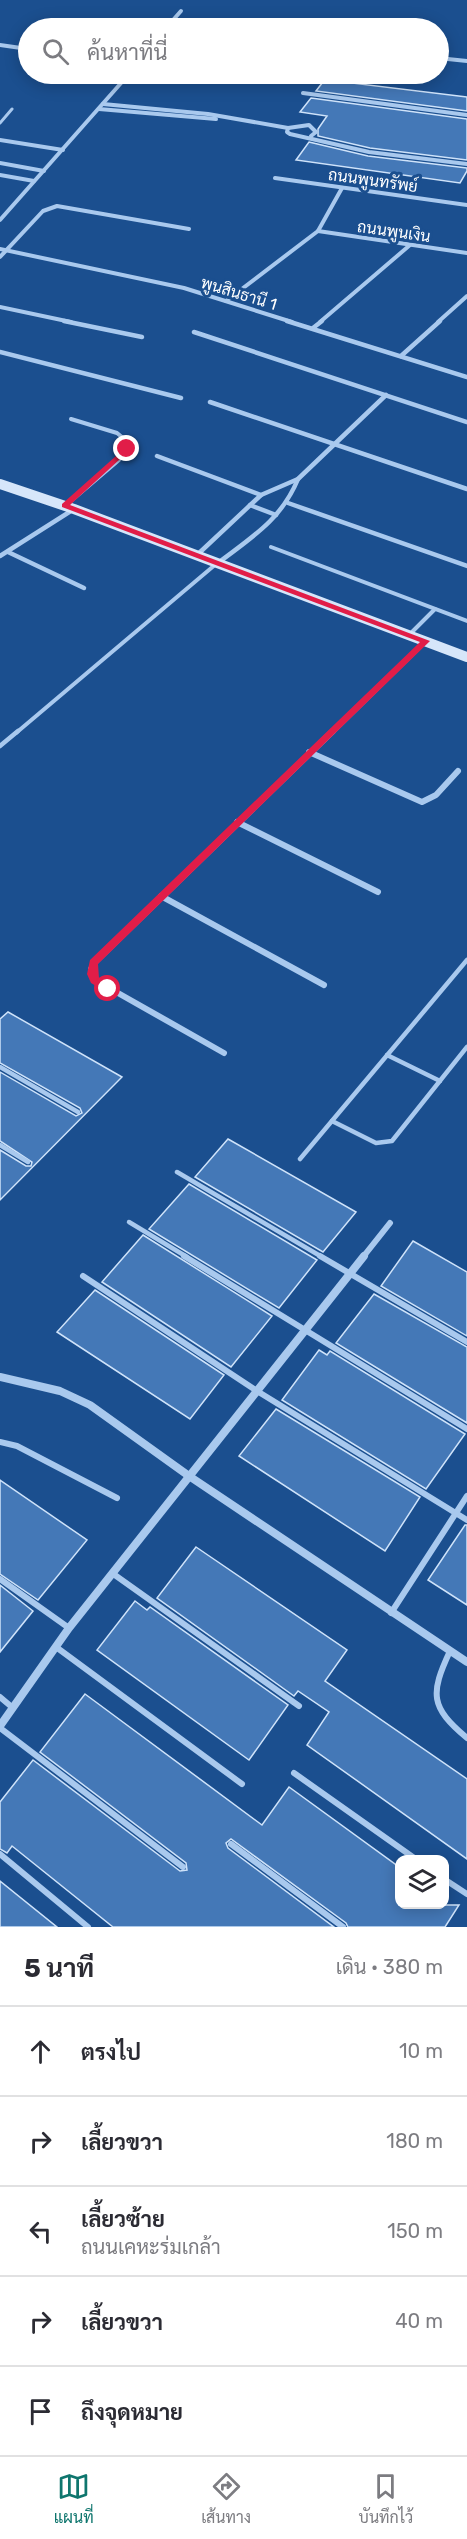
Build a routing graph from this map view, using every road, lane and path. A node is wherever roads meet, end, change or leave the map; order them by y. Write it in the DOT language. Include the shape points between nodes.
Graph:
graph roads {
  1 [pos="181,10"];
  2 [pos="174,18"];
  3 [pos="0,45"];
  4 [pos="18,48"];
  5 [pos="449,59"];
  6 [pos="467,61"];
  7 [pos="121,84"];
  8 [pos="303,93"];
  9 [pos="104,104"];
  10 [pos="12,109"];
  11 [pos="99,109"];
  12 [pos="467,115"];
  13 [pos="223,118"];
  14 [pos="0,123"];
  15 [pos="288,128"];
  16 [pos="311,136"];
  17 [pos="0,140"];
  18 [pos="63,150"];
  19 [pos="0,163"];
  20 [pos="467,164"];
  21 [pos="44,171"];
  22 [pos="0,175"];
  23 [pos="275,178"];
  24 [pos="34,181"];
  25 [pos="342,188"];
  26 [pos="467,205"];
  27 [pos="0,220"];
  28 [pos="189,229"];
  29 [pos="318,231"];
  30 [pos="410,245"];
  31 [pos="0,249"];
  32 [pos="6,250"];
  33 [pos="467,253"];
  34 [pos="0,257"];
  35 [pos="467,296"];
  36 [pos="226,301"];
  37 [pos="0,307"];
  38 [pos="313,328"];
  39 [pos="194,332"];
  40 [pos="142,337"];
  41 [pos="0,352"];
  42 [pos="401,356"];
  43 [pos="467,377"];
  44 [pos="386,395"];
  45 [pos="182,398"];
  46 [pos="210,402"];
  47 [pos="71,419"];
  48 [pos="467,422"];
  49 [pos="336,444"];
  50 [pos="156,456"];
  51 [pos="298,479"];
  52 [pos="0,484"];
  53 [pos="467,489"];
  54 [pos="261,495"];
  55 [pos="288,503"];
  56 [pos="250,505"];
  57 [pos="70,507"];
  58 [pos="276,515"];
  59 [pos="271,547"];
  60 [pos="8,552"];
  61 [pos="197,555"];
  62 [pos="0,556"];
  63 [pos="218,562"];
  64 [pos="467,566"];
  65 [pos="84,588"];
  66 [pos="435,609"];
  67 [pos="467,621"];
  68 [pos="409,635"];
  69 [pos="426,641"];
  70 [pos="467,657"];
  71 [pos="0,746"];
  72 [pos="309,752"];
  73 [pos="458,771"];
  74 [pos="237,822"];
  75 [pos="378,892"];
  76 [pos="161,896"];
  77 [pos="467,960"];
  78 [pos="324,985"];
  79 [pos="467,1047"];
  80 [pos="224,1053"];
  81 [pos="387,1055"];
  82 [pos="0,1067"];
  83 [pos="440,1081"];
  84 [pos="78,1112"];
  85 [pos="332,1121"];
  86 [pos="0,1145"];
  87 [pos="300,1159"];
  88 [pos="28,1162"];
  89 [pos="177,1172"];
  90 [pos="129,1222"];
  91 [pos="390,1223"];
  92 [pos="348,1274"];
  93 [pos="83,1276"];
  94 [pos="304,1328"];
  95 [pos="467,1342"];
  96 [pos="0,1377"];
  97 [pos="257,1391"];
  98 [pos="467,1429"];
  99 [pos="0,1442"];
  100 [pos="189,1476"];
  101 [pos="467,1496"];
  102 [pos="117,1498"];
  103 [pos="456,1513"];
  104 [pos="467,1520"];
  105 [pos="112,1573"];
  106 [pos="0,1579"];
  107 [pos="392,1613"];
  108 [pos="69,1628"];
  109 [pos="56,1647"];
  110 [pos="450,1651"];
  111 [pos="467,1662"];
  112 [pos="0,1697"];
  113 [pos="299,1706"];
  114 [pos="14,1708"];
  115 [pos="0,1727"];
  116 [pos="467,1738"];
  117 [pos="294,1773"];
  118 [pos="242,1784"];
  119 [pos="231,1844"];
  120 [pos="0,1854"];
  121 [pos="410,1855"];
  122 [pos="183,1867"];
  123 [pos="449,1882"];
  124 [pos="467,1894"];
  125 [pos="88,1927"];
  126 [pos="343,1927"];
  1 -- 2 [label="street"];
  3 -- 4 [label="street"];
  5 -- 6 [label="street"];
  7 -- 9 [label="street"];
  8 -- 12 [label="street"];
  9 -- 11 [label="street"];
  9 -- 13 [label="street"];
  10 -- 14 [label="lane"];
  11 -- 13 [label="street"];
  11 -- 18 [label="street"];
  13 -- 15 [label="street"];
  15 -- 16 [label="street" via="286,132 290,134"];
  15 -- 16 [label="street" via="309,125 316,132"];
  16 -- 20 [label="street" via="346,148"];
  17 -- 18 [label="street"];
  18 -- 21 [label="street"];
  19 -- 21 [label="street"];
  21 -- 24 [label="street"];
  22 -- 24 [label="street"];
  23 -- 25 [label="street, ถนนพูนทรัพย์"];
  24 -- 27 [label="street"];
  25 -- 26 [label="street, ถนนพูนทรัพย์"];
  25 -- 29 [label="street"];
  28 -- 32 [label="street" via="57,206 43,211"];
  29 -- 30 [label="street, ถนนพูนเงิน"];
  29 -- 36 [label="street"];
  30 -- 33 [label="street, ถนนพูนเงิน"];
  30 -- 38 [label="street"];
  31 -- 32 [label="street, พูนสินธานี 1"];
  32 -- 34 [label="street"];
  32 -- 36 [label="street, พูนสินธานี 1" via="184,288"];
  35 -- 42 [label="street"];
  36 -- 38 [label="street, พูนสินธานี 1"];
  37 -- 40 [label="street"];
  38 -- 42 [label="street, พูนสินธานี 1"];
  39 -- 44 [label="street"];
  41 -- 45 [label="street"];
  42 -- 43 [label="street, พูนสินธานี 1"];
  44 -- 48 [label="street"];
  44 -- 49 [label="street"];
  46 -- 49 [label="street"];
  47 -- 57 [label="lane" via="117,433 129,443 119,460"];
  49 -- 51 [label="street"];
  49 -- 53 [label="street"];
  50 -- 54 [label="street"];
  51 -- 54 [label="street"];
  51 -- 55 [label="street"];
  52 -- 57 [label="street"];
  54 -- 56 [label="street"];
  55 -- 58 [label="street"];
  55 -- 64 [label="street"];
  56 -- 58 [label="street"];
  56 -- 61 [label="street"];
  57 -- 60 [label="street"];
  57 -- 61 [label="street"];
  58 -- 63 [label="street"];
  59 -- 66 [label="lane"];
  60 -- 62 [label="street"];
  60 -- 65 [label="street"];
  61 -- 63 [label="street"];
  63 -- 68 [label="street"];
  63 -- 71 [label="lane"];
  66 -- 67 [label="lane"];
  66 -- 68 [label="lane"];
  68 -- 69 [label="street"];
  69 -- 70 [label="street"];
  69 -- 72 [label="street"];
  72 -- 73 [label="street" via="422,802 436,795"];
  72 -- 74 [label="street"];
  74 -- 75 [label="street"];
  74 -- 76 [label="street"];
  76 -- 78 [label="street"];
  76 -- 80 [label="street" via="94,963 92,974 108,989"];
  77 -- 81 [label="lane"];
  79 -- 83 [label="lane"];
  81 -- 83 [label="lane"];
  81 -- 85 [label="lane"];
  82 -- 84 [label="lane"];
  83 -- 85 [label="lane" via="388,1142 376,1143"];
  85 -- 87 [label="lane"];
  86 -- 88 [label="lane"];
  89 -- 92 [label="lane"];
  90 -- 94 [label="lane"];
  91 -- 92 [label="street"];
  92 -- 94 [label="street"];
  92 -- 95 [label="lane"];
  93 -- 97 [label="lane"];
  94 -- 97 [label="street"];
  94 -- 98 [label="lane"];
  96 -- 100 [label="street" via="60,1391 90,1405"];
  97 -- 100 [label="street"];
  97 -- 103 [label="lane"];
  99 -- 102 [label="lane" via="26,1451"];
  100 -- 105 [label="street"];
  100 -- 107 [label="street"];
  101 -- 103 [label="lane"];
  103 -- 104 [label="lane"];
  103 -- 107 [label="lane"];
  105 -- 108 [label="street"];
  105 -- 113 [label="lane"];
  106 -- 108 [label="lane"];
  107 -- 110 [label="street"];
  108 -- 109 [label="street"];
  109 -- 114 [label="street"];
  109 -- 118 [label="lane"];
  110 -- 111 [label="street"];
  110 -- 116 [label="lane" via="434,1685 435,1700 440,1714"];
  112 -- 114 [label="lane"];
  114 -- 115 [label="street"];
  115 -- 122 [label="lane"];
  117 -- 121 [label="lane"];
  119 -- 126 [label="lane"];
  120 -- 125 [label="lane"];
  123 -- 124 [label="lane"];
}
